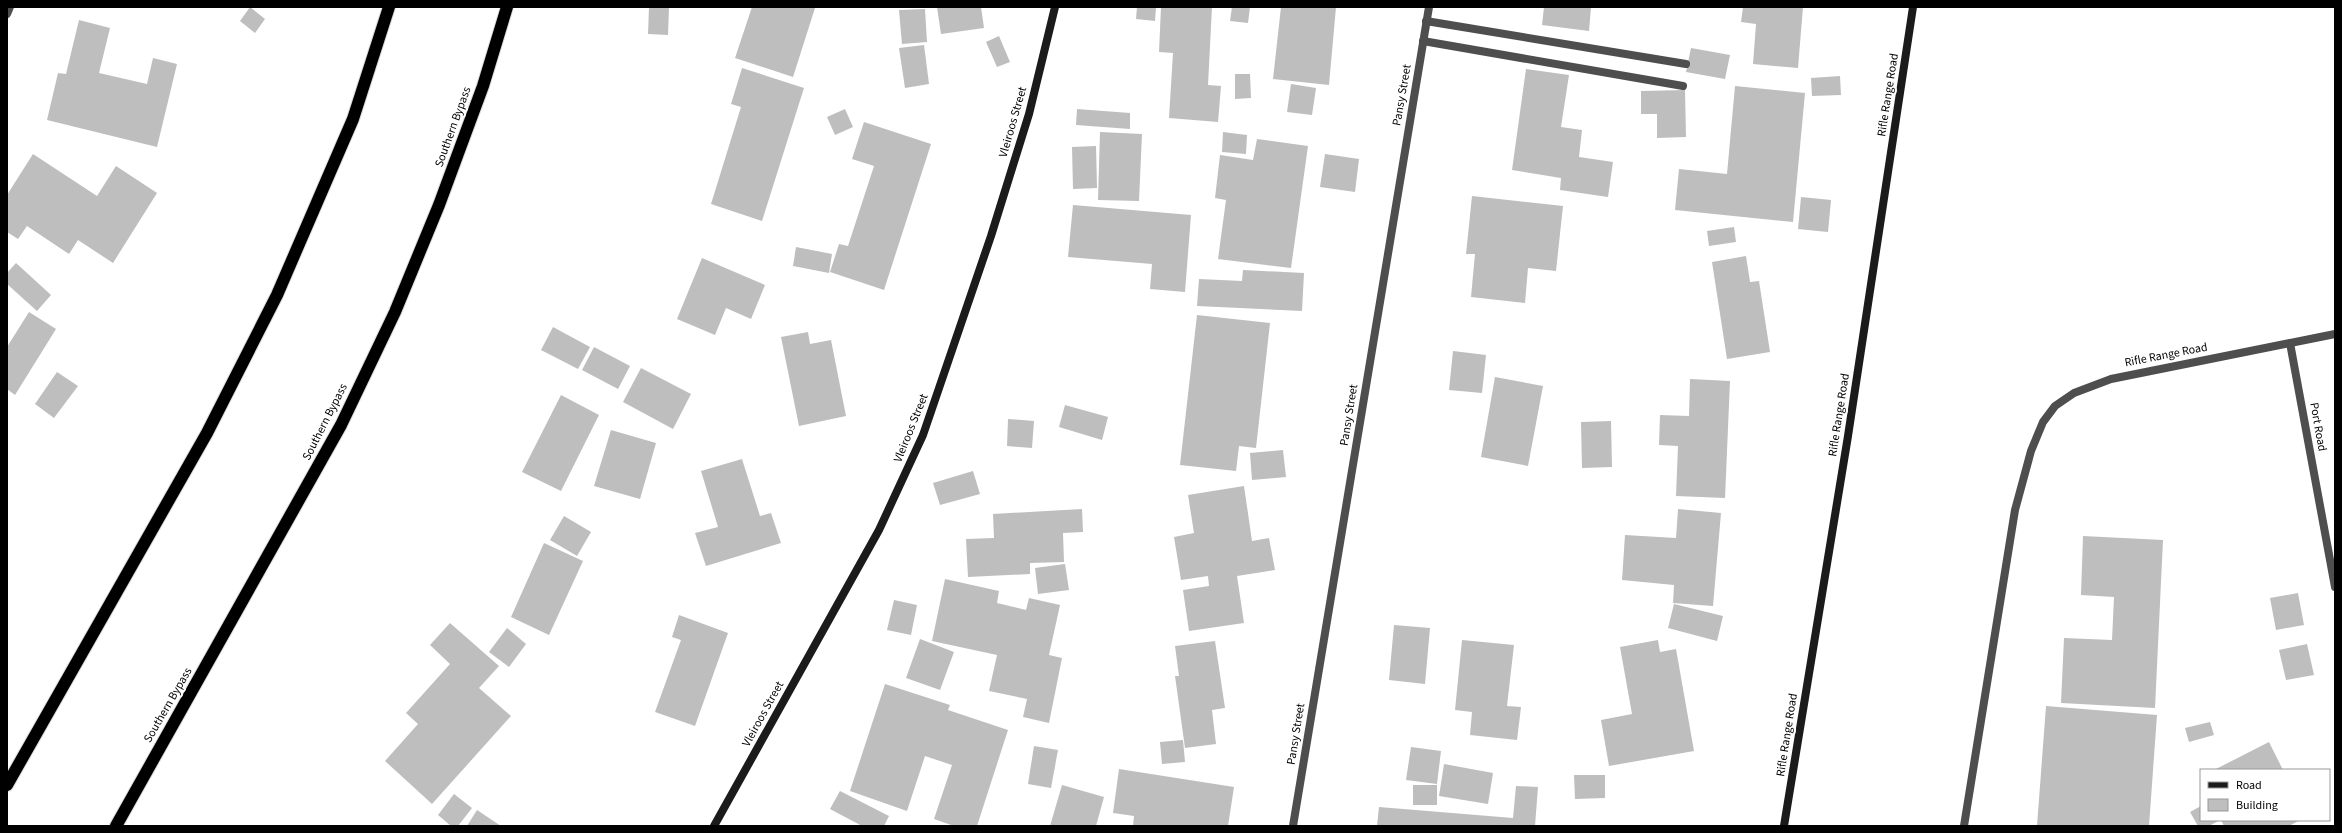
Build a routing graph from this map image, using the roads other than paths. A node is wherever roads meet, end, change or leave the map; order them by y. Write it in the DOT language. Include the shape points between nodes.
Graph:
graph roads {
  1 [pos="10,7"];
  2 [pos="389,7"];
  3 [pos="507,7"];
  4 [pos="1055,7"];
  5 [pos="1429,7"];
  6 [pos="1913,7"];
  7 [pos="7,14"];
  8 [pos="1426,20"];
  9 [pos="1423,41"];
  10 [pos="1686,64"];
  11 [pos="1683,86"];
  12 [pos="2335,334"];
  13 [pos="2290,343"];
  14 [pos="2335,587"];
  15 [pos="7,785"];
  16 [pos="116,826"];
  17 [pos="714,826"];
  18 [pos="1293,826"];
  19 [pos="1784,826"];
  20 [pos="1964,826"];
  1 -- 7 [label="street"];
  2 -- 15 [label="highway" via="353,119 277,294 207,433"];
  3 -- 16 [label="highway, Southern Bypass" via="483,86 439,206 395,312 344,418"];
  4 -- 17 [label="street, Vleiroos Street" via="1029,114 994,228 923,435 879,530"];
  5 -- 8 [label="street, Pansy Street"];
  6 -- 19 [label="street, Rifle Range Road" via="1848,436"];
  8 -- 9 [label="street, Pansy Street"];
  8 -- 10 [label="street"];
  9 -- 11 [label="street"];
  9 -- 18 [label="street, Pansy Street"];
  12 -- 13 [label="street, Rifle Range Road"];
  13 -- 14 [label="street, Port Road"];
  13 -- 20 [label="street, Rifle Range Road" via="2090,385 2054,406 2043,422 2031,452 2015,510"];
}
